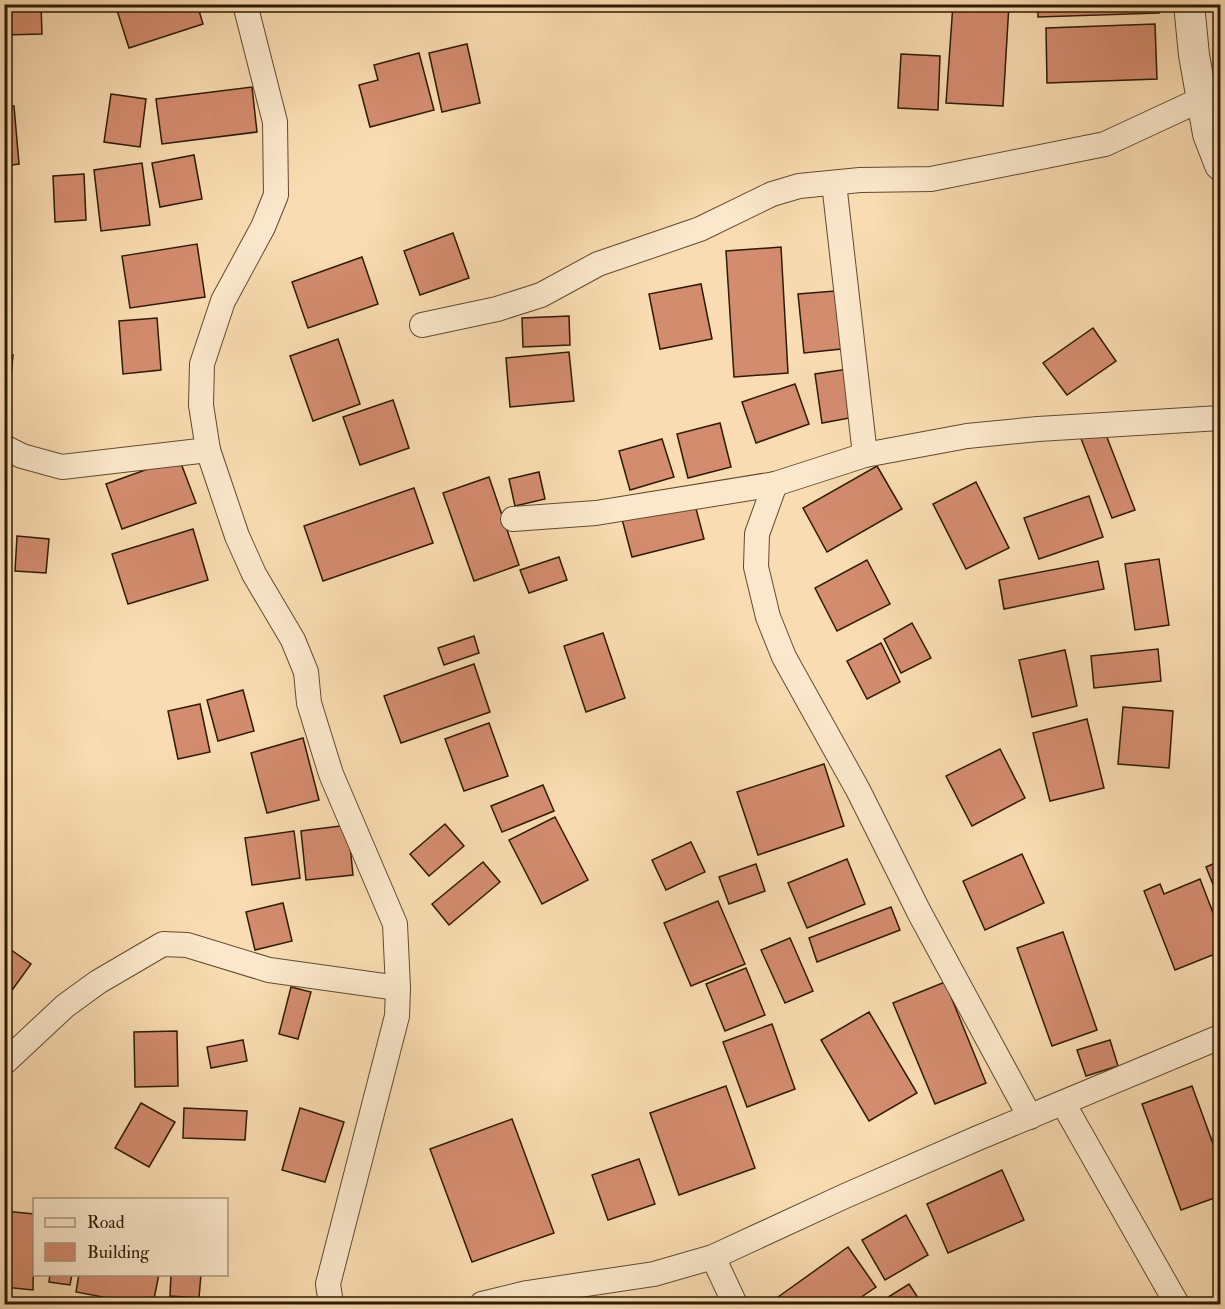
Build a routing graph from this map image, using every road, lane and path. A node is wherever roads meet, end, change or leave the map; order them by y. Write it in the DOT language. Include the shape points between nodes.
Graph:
graph roads {
  1 [pos="245,4"];
  2 [pos="1189,4"];
  3 [pos="1202,99"];
  4 [pos="1221,165"];
  5 [pos="834,183"];
  6 [pos="422,325"];
  7 [pos="1221,418"];
  8 [pos="4,447"];
  9 [pos="208,450"];
  10 [pos="865,455"];
  11 [pos="775,484"];
  12 [pos="513,519"];
  13 [pos="398,988"];
  14 [pos="1221,1037"];
  15 [pos="4,1063"];
  16 [pos="1063,1103"];
  17 [pos="1030,1117"];
  18 [pos="713,1257"];
  19 [pos="331,1305"];
  20 [pos="482,1305"];
  21 [pos="735,1305"];
  22 [pos="1177,1305"];
  1 -- 9 [label="street" via="275,122 276,195 223,301 202,364 201,405"];
  2 -- 3 [label="street"];
  3 -- 4 [label="street" via="1208,134"];
  3 -- 5 [label="street" via="1105,144 931,179"];
  5 -- 6 [label="street" via="799,186 772,194 700,229 598,264 541,295"];
  5 -- 10 [label="street"];
  7 -- 10 [label="street" via="967,436"];
  8 -- 9 [label="street" via="62,467"];
  9 -- 13 [label="street" via="237,536 306,672 309,703 331,774 394,924"];
  10 -- 11 [label="street"];
  11 -- 12 [label="street" via="596,513"];
  11 -- 17 [label="street" via="757,534 756,567 768,617 784,657"];
  13 -- 15 [label="street" via="269,970 187,945 164,944 65,1006"];
  13 -- 19 [label="street" via="396,1016 328,1284"];
  14 -- 16 [label="street"];
  16 -- 17 [label="street"];
  16 -- 22 [label="street"];
  17 -- 18 [label="street"];
  18 -- 20 [label="street" via="654,1274 527,1293"];
  18 -- 21 [label="street"];
}
